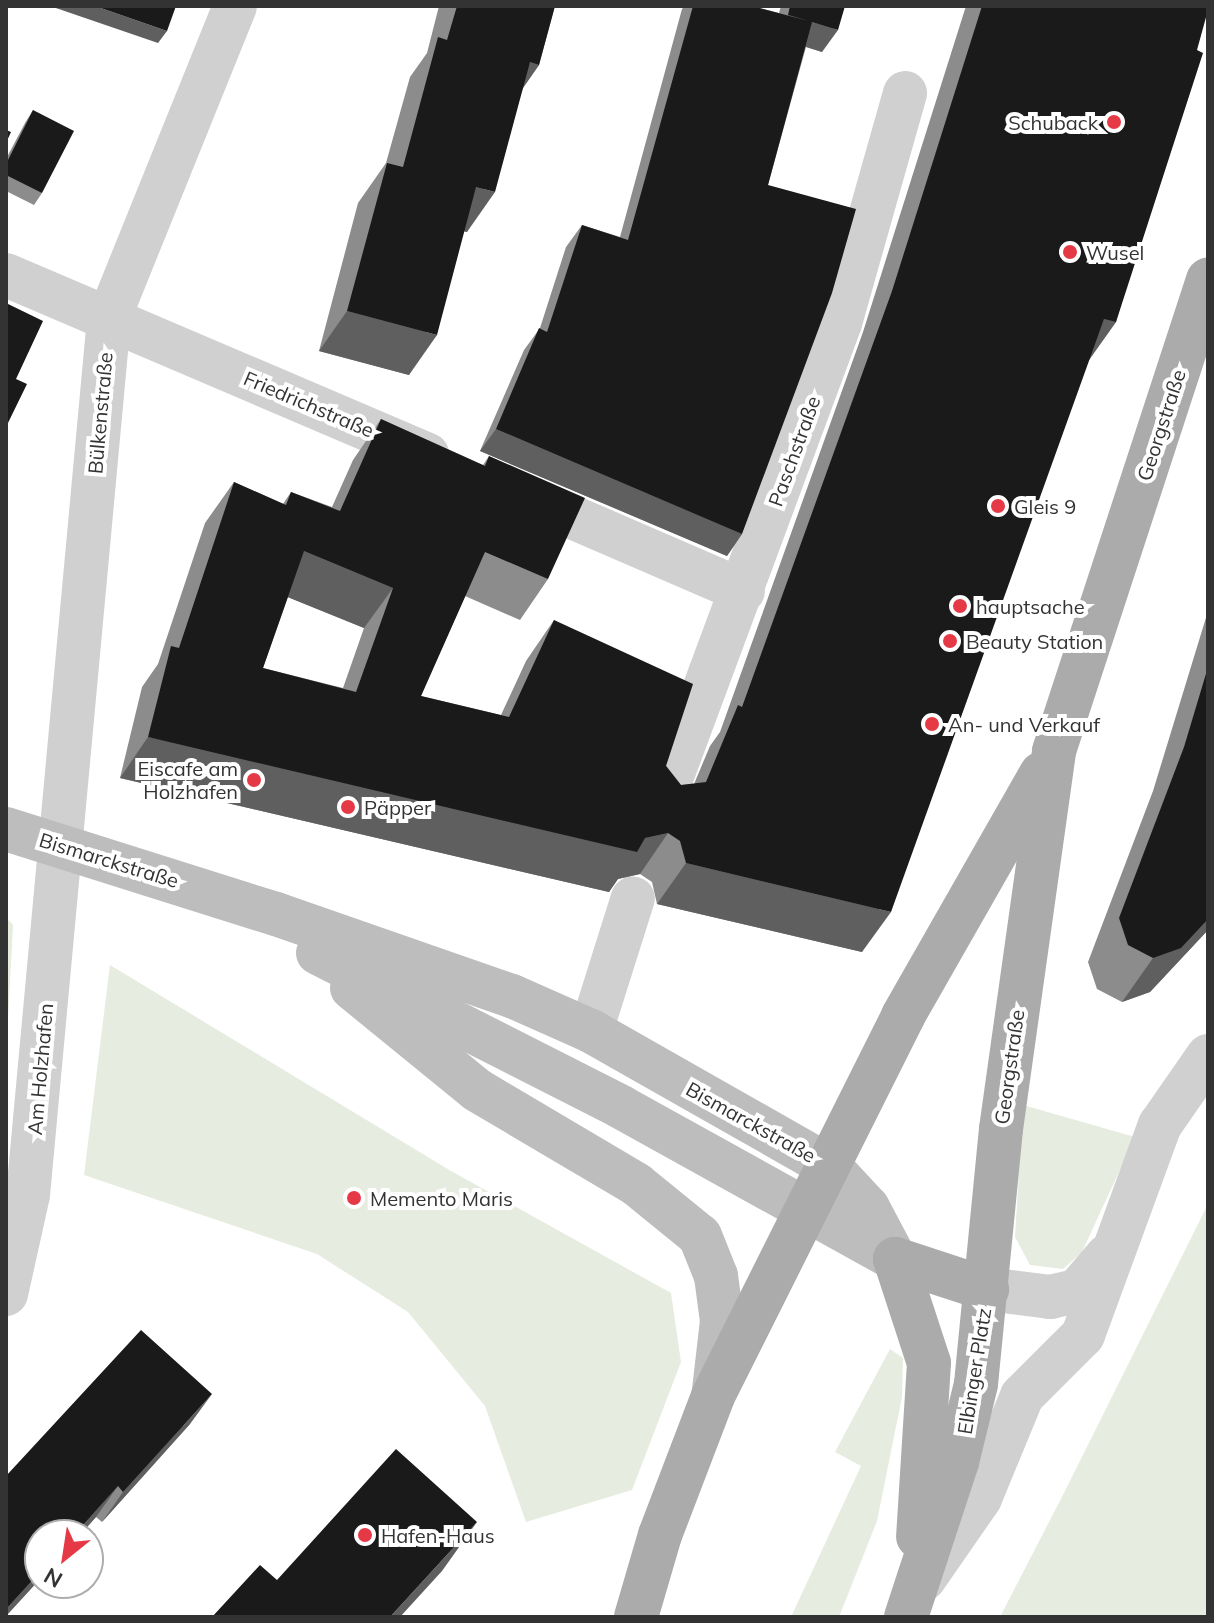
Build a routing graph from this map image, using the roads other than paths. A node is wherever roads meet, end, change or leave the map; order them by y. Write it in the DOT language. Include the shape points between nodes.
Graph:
graph roads {
  1 [pos="235,6"];
  2 [pos="905,93"];
  3 [pos="6,275"];
  4 [pos="1208,280"];
  5 [pos="109,318"];
  6 [pos="743,591"];
  7 [pos="1054,751"];
  8 [pos="662,803"];
  9 [pos="6,829"];
  10 [pos="61,843"];
  11 [pos="211,892"];
  12 [pos="633,898"];
  13 [pos="301,945"];
  14 [pos="591,1031"];
  15 [pos="1208,1056"];
  16 [pos="829,1166"];
  17 [pos="803,1210"];
  18 [pos="1112,1251"];
  19 [pos="895,1259"];
  20 [pos="987,1289"];
  21 [pos="6,1294"];
  22 [pos="713,1396"];
  23 [pos="911,1604"];
  24 [pos="636,1617"];
  1 -- 5 [label="street, Bülkenstraße"];
  2 -- 6 [label="street, Paschstraße" via="840,323"];
  3 -- 5 [label="street, Friedrichstraße"];
  4 -- 7 [label="main road, Georgstraße"];
  5 -- 6 [label="street, Friedrichstraße"];
  5 -- 10 [label="street, Bülkenstraße"];
  6 -- 8 [label="street, Paschstraße"];
  7 -- 16 [label="main road, Georgstraße" via="903,1016"];
  7 -- 20 [label="main road, Georgstraße" via="1001,1129"];
  9 -- 10 [label="street, Bismarckstraße"];
  10 -- 11 [label="street, Bismarckstraße"];
  10 -- 21 [label="street, Am Holzhafen" via="28,1195"];
  11 -- 13 [label="street, Bismarckstraße"];
  11 -- 14 [label="street, Bismarckstraße" via="512,996"];
  12 -- 14 [label="street"];
  13 -- 17 [label="street, Bismarckstraße" via="607,1100"];
  13 -- 22 [label="street, Bismarckstraße" via="477,1090 636,1184 700,1236 716,1276 722,1321"];
  14 -- 16 [label="street, Bismarckstraße"];
  15 -- 18 [label="street, Elbinger Platz" via="1160,1125"];
  16 -- 17 [label="main road, Georgstraße"];
  16 -- 19 [label="street, Bismarckstraße" via="868,1208"];
  17 -- 19 [label="street, Bismarckstraße"];
  17 -- 22 [label="main road"];
  18 -- 20 [label="street, Elbinger Platz" via="1077,1291 1050,1297"];
  18 -- 23 [label="street, Elbinger Platz" via="1083,1335 1022,1396 980,1498"];
  19 -- 20 [label="main road"];
  19 -- 23 [label="main road, Elbinger Platz" via="929,1363"];
  20 -- 23 [label="main road, Elbinger Platz" via="970,1410"];
  22 -- 24 [label="main road" via="660,1535"];
}
